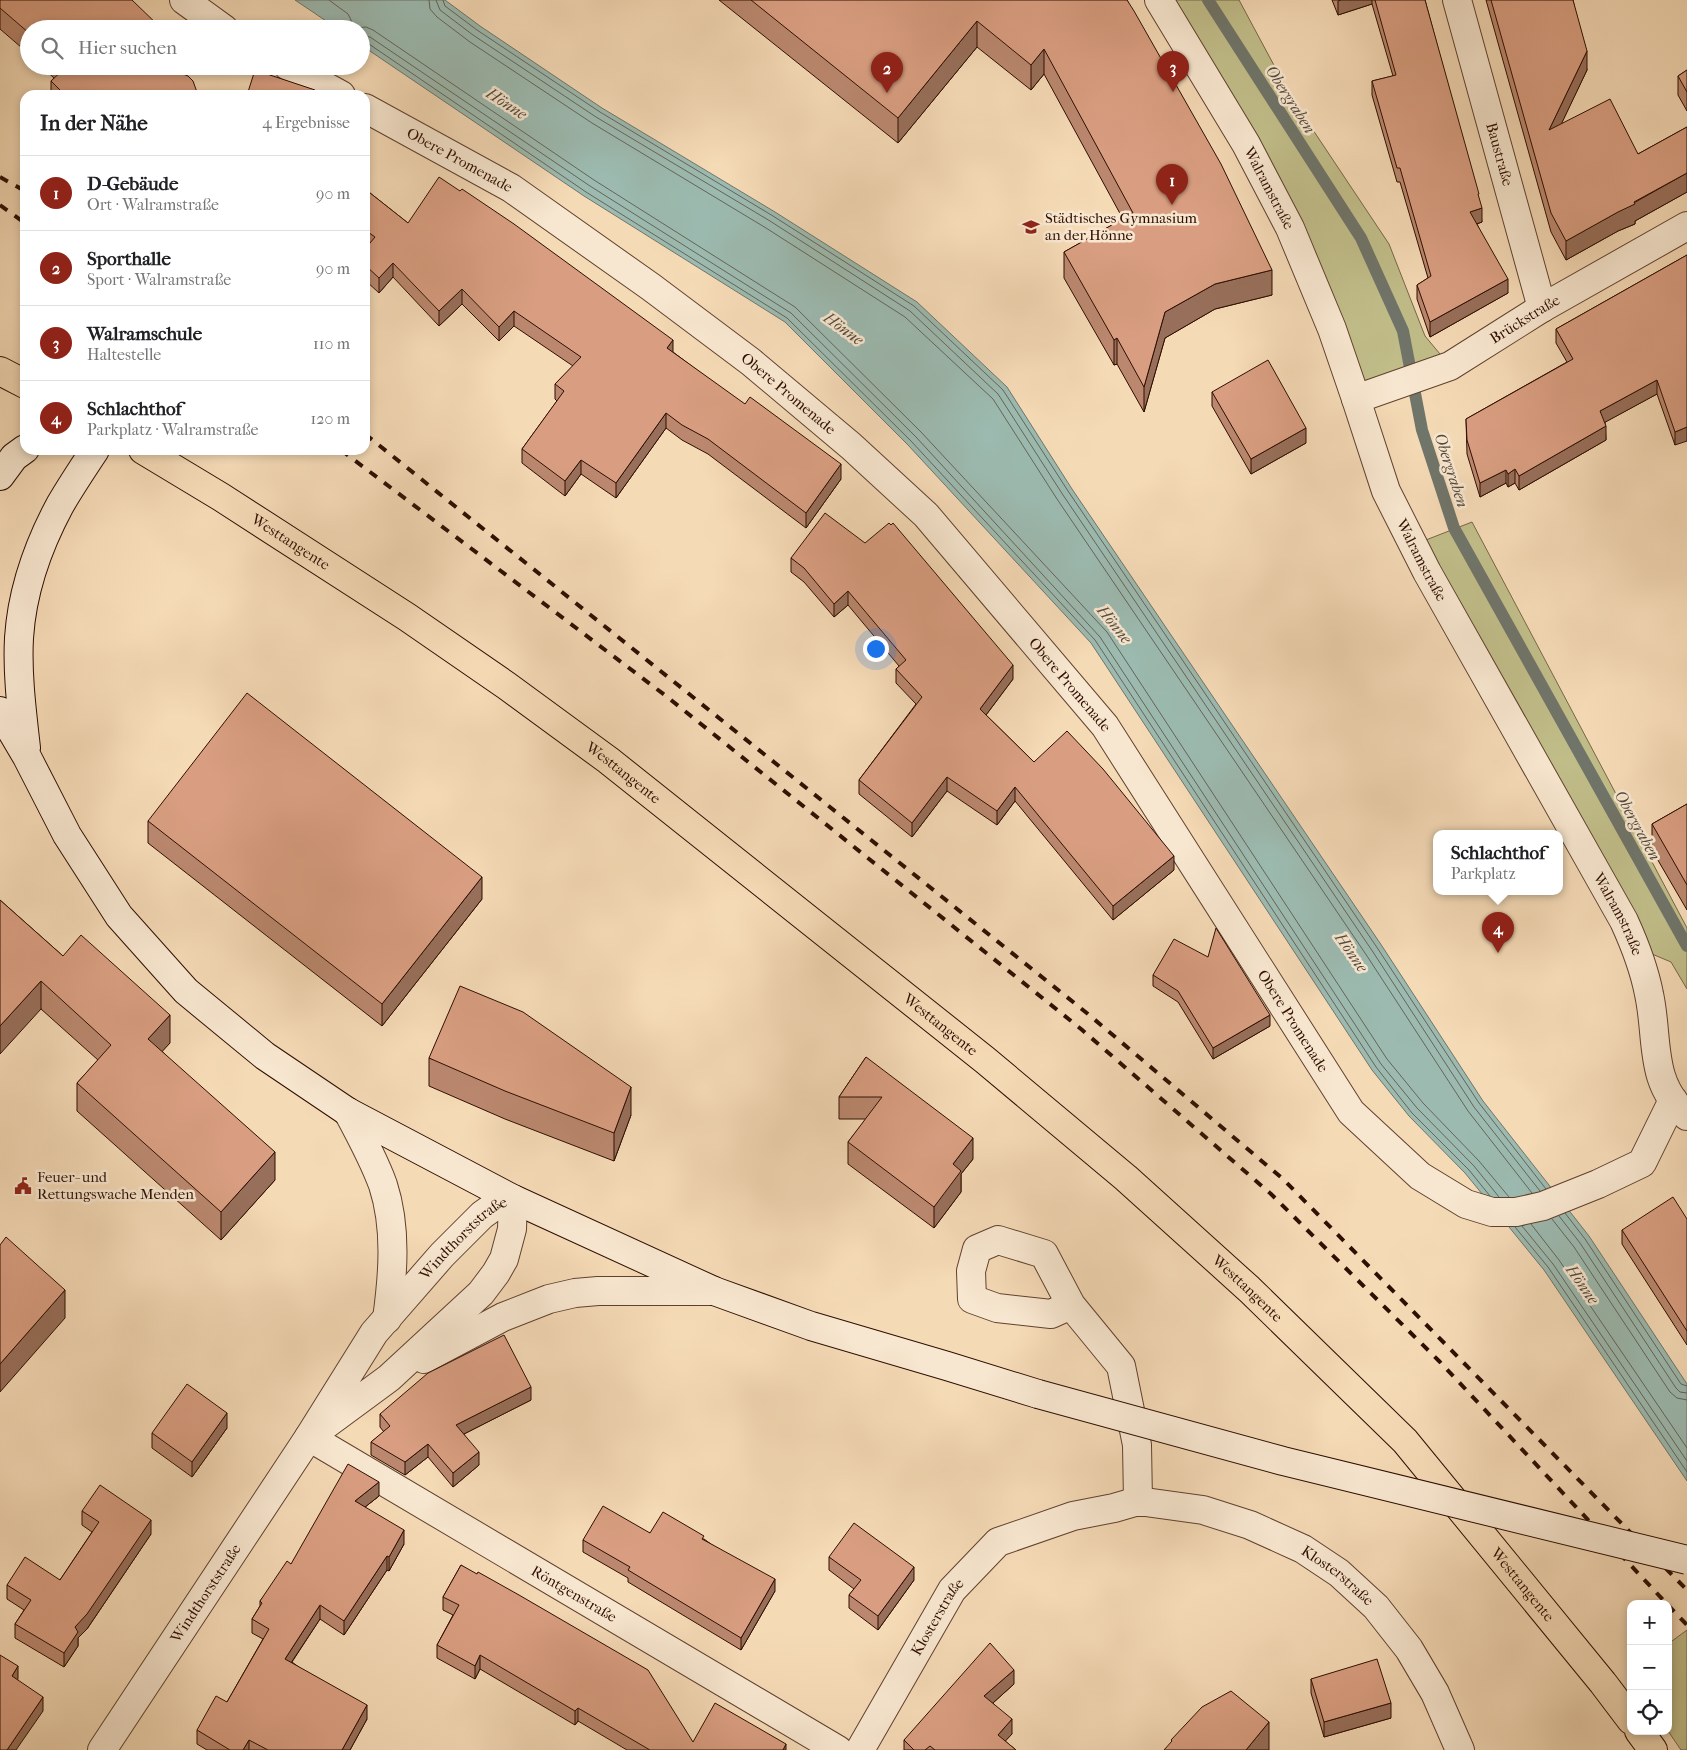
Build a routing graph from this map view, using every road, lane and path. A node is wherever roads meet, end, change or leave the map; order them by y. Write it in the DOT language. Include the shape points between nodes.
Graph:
graph roads {
  1 [pos="184,0"];
  2 [pos="1159,0"];
  3 [pos="1457,0"];
  4 [pos="212,20"];
  5 [pos="304,75"];
  6 [pos="332,90"];
  7 [pos="370,111"];
  8 [pos="1687,226"];
  9 [pos="1542,308"];
  10 [pos="0,371"];
  11 [pos="20,381"];
  12 [pos="1356,399"];
  13 [pos="20,453"];
  14 [pos="92,455"];
  15 [pos="151,455"];
  16 [pos="0,476"];
  17 [pos="0,711"];
  18 [pos="27,757"];
  19 [pos="1680,1108"];
  20 [pos="348,1112"];
  21 [pos="513,1199"];
  22 [pos="714,1291"];
  23 [pos="1071,1305"];
  24 [pos="387,1319"];
  25 [pos="389,1378"];
  26 [pos="310,1437"];
  27 [pos="1138,1501"];
  28 [pos="1687,1560"];
  29 [pos="1627,1715"];
  30 [pos="1642,1735"];
  31 [pos="102,1750"];
  32 [pos="838,1750"];
  33 [pos="860,1750"];
  34 [pos="1460,1750"];
  35 [pos="1653,1750"];
  1 -- 4 [label="street"];
  2 -- 12 [label="street, Walramstraße" via="1246,144 1290,228"];
  3 -- 9 [label="street, Baustraße"];
  5 -- 6 [label="street"];
  7 -- 19 [label="street, Obere Promenade" via="511,188 651,287 759,368 926,515 1105,726 1351,1112 1420,1176 1466,1204 1492,1212 1516,1212 1543,1206 1642,1162"];
  8 -- 9 [label="street, Brückstraße"];
  9 -- 12 [label="street, Brückstraße" via="1450,366"];
  10 -- 11 [label="main road"];
  12 -- 19 [label="street, Walramstraße" via="1386,491 1427,572 1637,949 1650,996 1659,1072 1665,1088"];
  13 -- 16 [label="street"];
  14 -- 18 [label="street" via="60,505 43,542 30,574 23,606 18,665"];
  15 -- 29 [label="main road, Westtangente" via="406,617 608,760 985,1060 1126,1178 1249,1289 1405,1441"];
  17 -- 18 [label="street"];
  18 -- 20 [label="street" via="67,835 118,916 186,991 266,1056"];
  20 -- 21 [label="street"];
  20 -- 24 [label="street" via="372,1158 389,1209 392,1260"];
  21 -- 22 [label="street"];
  21 -- 24 [label="street, Windthorststraße" via="482,1215"];
  21 -- 25 [label="street, Windthorststraße" via="512,1229 504,1259 496,1273 481,1293"];
  22 -- 25 [label="street, Windthorststraße" via="598,1291 549,1299 503,1317"];
  22 -- 28 [label="street, bridge" via="811,1326 1038,1394 1284,1461"];
  23 -- 27 [label="street" via="1121,1366 1137,1445"];
  24 -- 26 [label="street, Windthorststraße" via="374,1333"];
  25 -- 26 [label="street, Windthorststraße"];
  26 -- 31 [label="street, Windthorststraße"];
  26 -- 32 [label="street, Röntgenstraße"];
  27 -- 33 [label="street, Klosterstraße" via="1073,1516 998,1542 952,1590"];
  27 -- 34 [label="street, Klosterstraße" via="1202,1510 1250,1525 1302,1549 1340,1573 1376,1607 1409,1648"];
  30 -- 35 [label="main road"];
}
